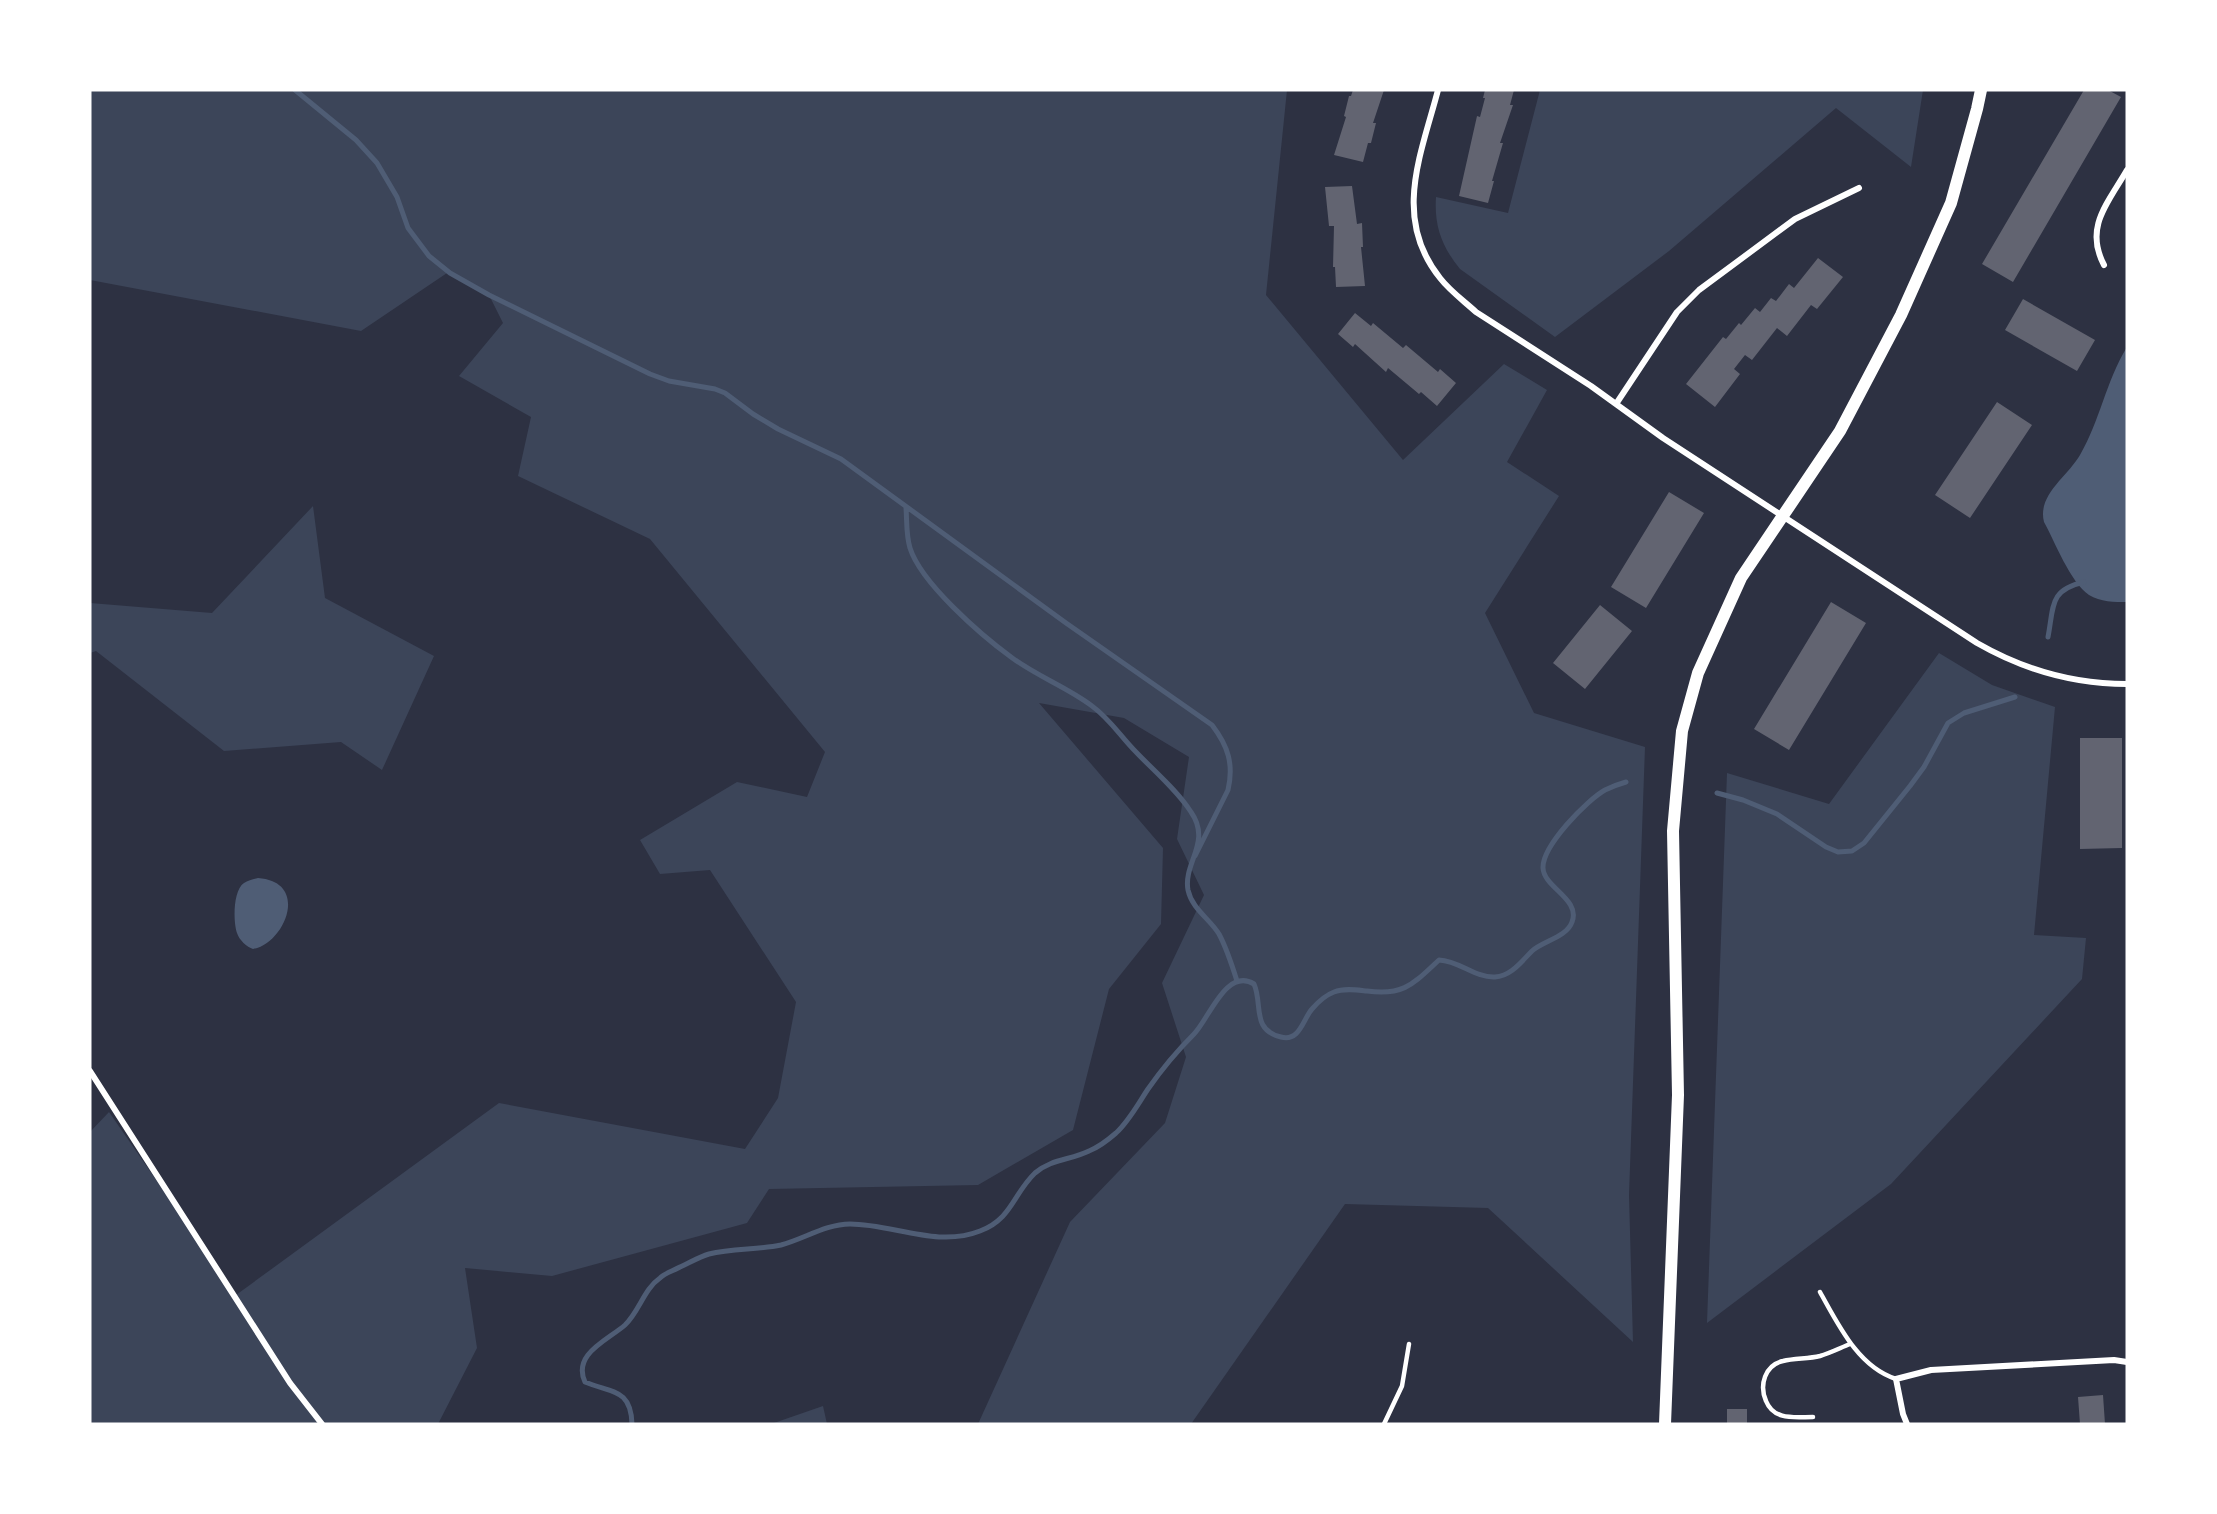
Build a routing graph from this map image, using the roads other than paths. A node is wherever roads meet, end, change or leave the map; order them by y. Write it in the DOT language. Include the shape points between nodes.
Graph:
graph roads {
  1 [pos="1438,90"];
  2 [pos="1981,90"];
  3 [pos="2127,170"];
  4 [pos="1858,189"];
  5 [pos="2104,266"];
  6 [pos="1616,404"];
  7 [pos="1783,515"];
  8 [pos="2127,684"];
  9 [pos="90,1071"];
  10 [pos="1820,1292"];
  11 [pos="1409,1344"];
  12 [pos="1850,1344"];
  13 [pos="2127,1362"];
  14 [pos="1896,1379"];
  15 [pos="1813,1417"];
  16 [pos="322,1424"];
  17 [pos="1384,1424"];
  18 [pos="1665,1424"];
  19 [pos="1908,1424"];
  1 -- 6 [label="street" via="1414,186 1413,219 1427,258 1450,289 1476,312"];
  2 -- 7 [label="main road" via="1951,203 1901,315 1840,431"];
  3 -- 5 [label="street" via="2104,209 2096,234 2095,244"];
  4 -- 6 [label="street" via="1795,219 1699,290 1677,312"];
  6 -- 7 [label="street"];
  7 -- 8 [label="street" via="1997,654 2049,674"];
  7 -- 18 [label="main road" via="1741,578 1698,673 1682,731 1673,831 1678,1095"];
  9 -- 16 [label="street" via="290,1383"];
  10 -- 12 [label="lane"];
  11 -- 17 [label="lane" via="1402,1386"];
  12 -- 14 [label="lane" via="1883,1375"];
  12 -- 15 [label="lane" via="1822,1356 1783,1361 1773,1365 1764,1376 1762,1390 1773,1412 1780,1417"];
  13 -- 14 [label="street" via="1931,1370"];
  14 -- 19 [label="street"];
}
